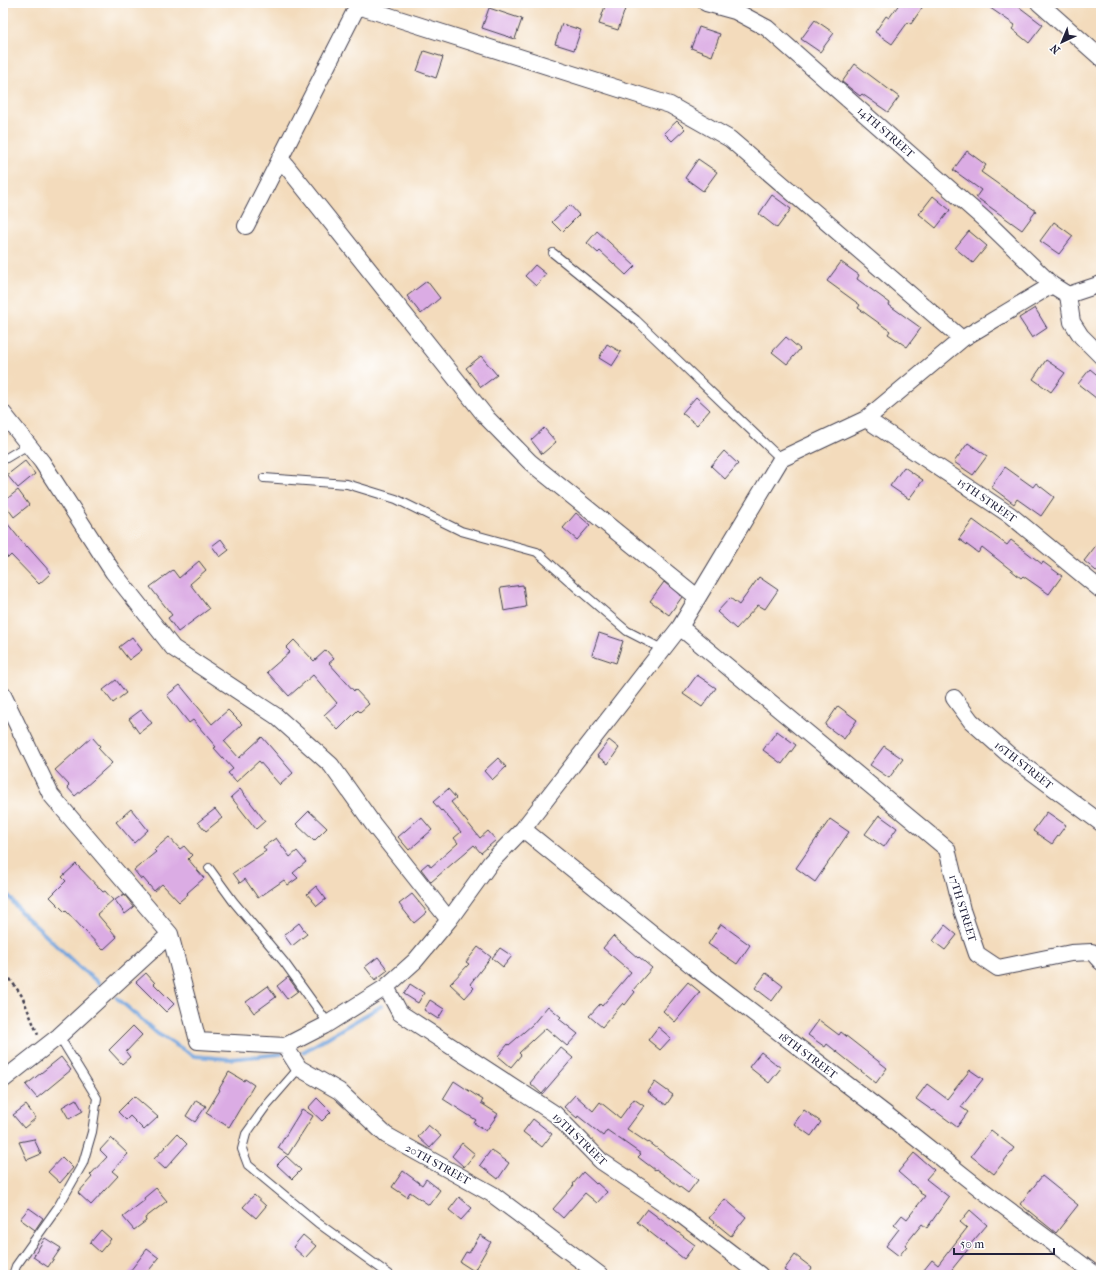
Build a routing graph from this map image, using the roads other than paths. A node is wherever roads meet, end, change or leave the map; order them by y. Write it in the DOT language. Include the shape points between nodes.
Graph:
graph roads {
  1 [pos="706,3"];
  2 [pos="1039,3"];
  3 [pos="359,4"];
  4 [pos="1101,58"];
  5 [pos="280,158"];
  6 [pos="246,226"];
  7 [pos="553,254"];
  8 [pos="1101,284"];
  9 [pos="1052,285"];
  10 [pos="1068,295"];
  11 [pos="962,339"];
  12 [pos="1101,356"];
  13 [pos="3,413"];
  14 [pos="866,419"];
  15 [pos="28,444"];
  16 [pos="781,459"];
  17 [pos="3,460"];
  18 [pos="264,478"];
  19 [pos="1101,590"];
  20 [pos="697,597"];
  21 [pos="680,627"];
  22 [pos="662,649"];
  23 [pos="3,694"];
  24 [pos="954,698"];
  25 [pos="1101,822"];
  26 [pos="523,829"];
  27 [pos="209,868"];
  28 [pos="449,920"];
  29 [pos="170,934"];
  30 [pos="1101,962"];
  31 [pos="386,987"];
  32 [pos="328,1023"];
  33 [pos="59,1036"];
  34 [pos="285,1046"];
  35 [pos="299,1068"];
  36 [pos="3,1080"];
  37 [pos="13,1275"];
  38 [pos="390,1275"];
  39 [pos="600,1275"];
  40 [pos="760,1275"];
  41 [pos="1096,1275"];
  1 -- 9 [label="street, 14TH STREET" via="735,11 767,28 985,220"];
  2 -- 4 [label="street"];
  3 -- 5 [label="street"];
  3 -- 11 [label="street" via="670,105 730,139"];
  5 -- 6 [label="street"];
  5 -- 20 [label="street" via="487,418 530,462"];
  7 -- 16 [label="lane" via="636,320"];
  8 -- 10 [label="street"];
  9 -- 10 [label="street, 14TH STREET"];
  9 -- 11 [label="street"];
  10 -- 12 [label="street" via="1072,322 1081,336"];
  11 -- 14 [label="street"];
  13 -- 15 [label="street"];
  14 -- 16 [label="street"];
  14 -- 19 [label="street, 15TH STREET" via="1010,515"];
  15 -- 17 [label="lane"];
  15 -- 28 [label="street" via="113,572 173,648 276,716 331,765 373,824"];
  16 -- 20 [label="street"];
  18 -- 22 [label="lane" via="347,484 396,499 461,531 537,552 627,631"];
  20 -- 21 [label="street"];
  21 -- 22 [label="street"];
  21 -- 30 [label="street, 17TH STREET" via="947,849 962,910 978,954 998,968 1071,953 1092,952"];
  22 -- 26 [label="street"];
  23 -- 29 [label="street" via="51,795"];
  24 -- 25 [label="street, 16TH STREET" via="971,721 1008,754"];
  26 -- 28 [label="street" via="491,862"];
  26 -- 41 [label="street, 18TH STREET" via="695,968"];
  27 -- 32 [label="lane" via="232,901 284,962"];
  28 -- 31 [label="street" via="415,961"];
  29 -- 33 [label="street"];
  29 -- 34 [label="street" via="198,1041"];
  31 -- 32 [label="street"];
  31 -- 40 [label="street, 19TH STREET" via="400,1013 555,1114 601,1161 676,1211"];
  32 -- 34 [label="street"];
  33 -- 36 [label="street"];
  33 -- 37 [label="lane" via="97,1098 92,1132 83,1163 58,1207 16,1266"];
  34 -- 35 [label="street, 20TH STREET"];
  35 -- 38 [label="lane" via="246,1134 242,1148 248,1165 318,1223"];
  35 -- 39 [label="street, 20TH STREET" via="339,1091 386,1135 492,1194"];
}
